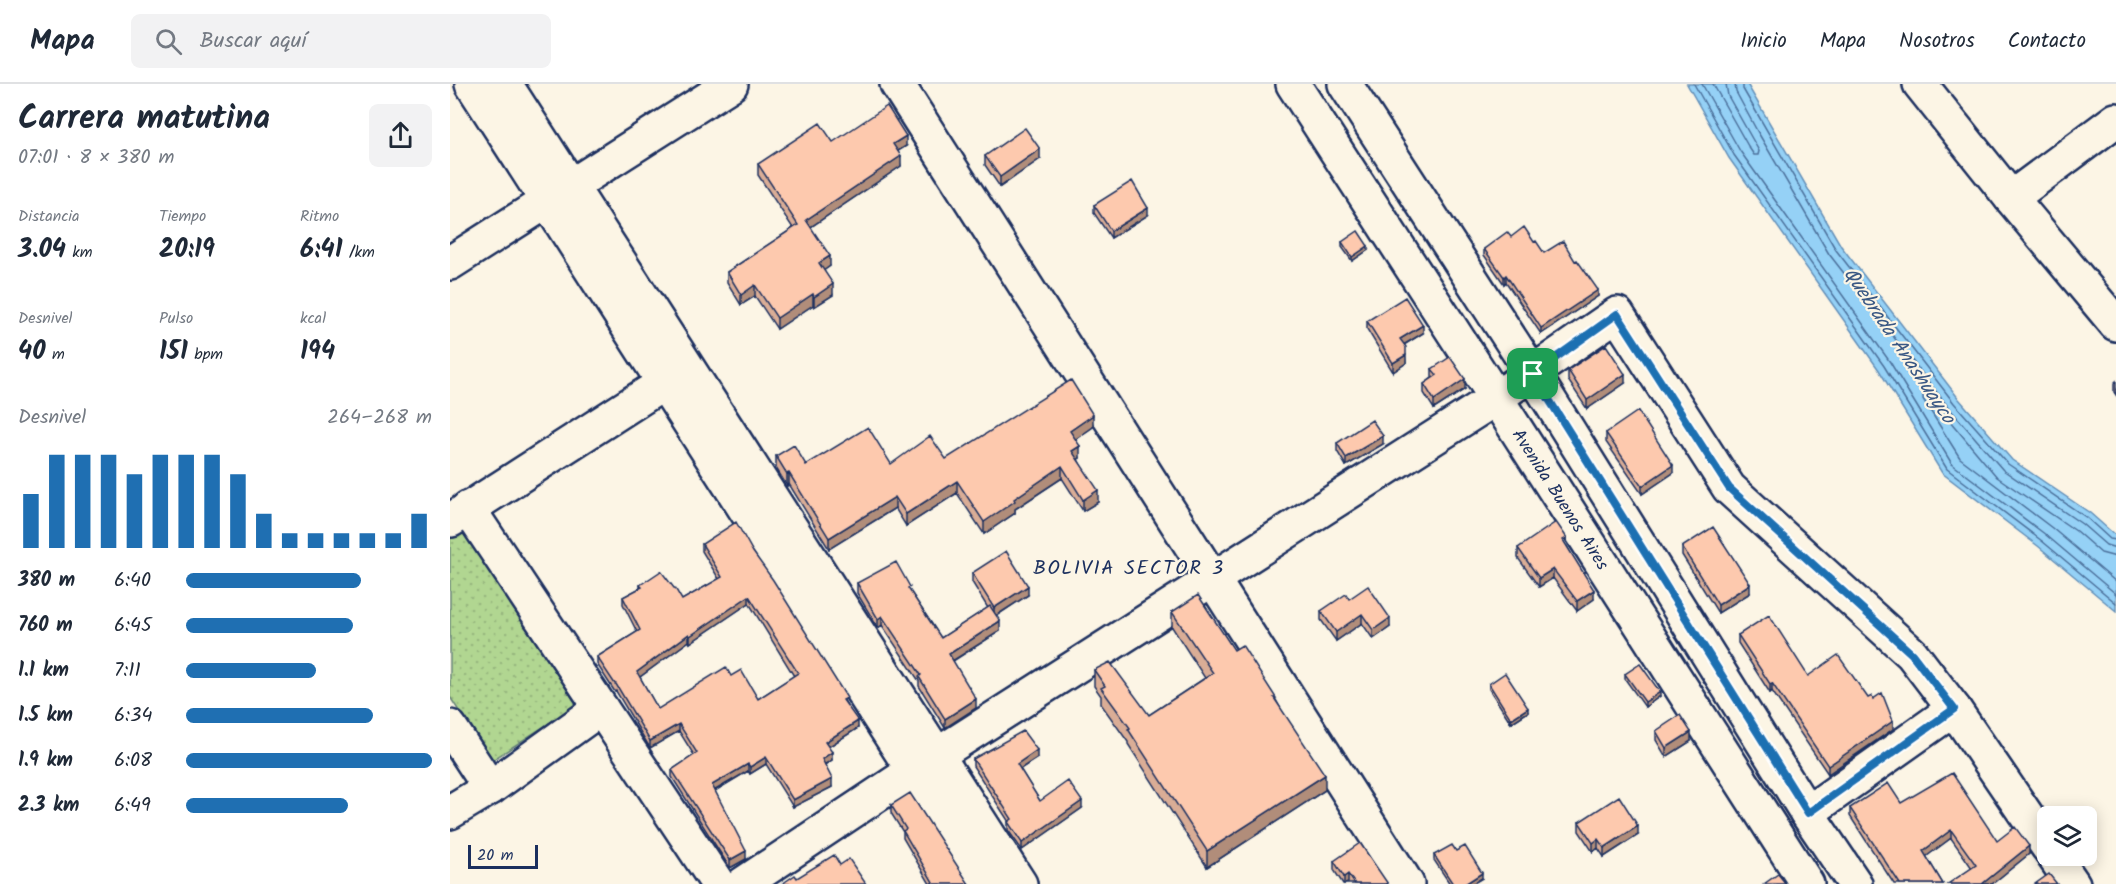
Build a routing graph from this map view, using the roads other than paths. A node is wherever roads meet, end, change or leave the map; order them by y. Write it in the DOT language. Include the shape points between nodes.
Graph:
graph roads {
  1 [pos="472,84"];
  2 [pos="505,84"];
  3 [pos="731,84"];
  4 [pos="897,84"];
  5 [pos="1293,84"];
  6 [pos="1345,84"];
  7 [pos="1920,84"];
  8 [pos="2116,120"];
  9 [pos="558,192"];
  10 [pos="2011,198"];
  11 [pos="450,263"];
  12 [pos="2116,324"];
  13 [pos="1533,374"];
  14 [pos="664,383"];
  15 [pos="1496,398"];
  16 [pos="459,514"];
  17 [pos="1212,580"];
  18 [pos="601,708"];
  19 [pos="1954,709"];
  20 [pos="450,727"];
  21 [pos="924,763"];
  22 [pos="490,788"];
  23 [pos="450,812"];
  24 [pos="1808,813"];
  25 [pos="2037,831"];
  26 [pos="2061,866"];
  27 [pos="718,884"];
  28 [pos="743,884"];
  29 [pos="986,884"];
  30 [pos="1020,884"];
  31 [pos="1407,884"];
  32 [pos="1807,884"];
  33 [pos="1855,884"];
  34 [pos="2073,884"];
  1 -- 9 [label="street"];
  2 -- 9 [label="street"];
  3 -- 9 [label="street"];
  4 -- 17 [label="street"];
  5 -- 15 [label="street, Avenida Buenos Aires"];
  6 -- 13 [label="street"];
  7 -- 10 [label="street"];
  8 -- 10 [label="street"];
  9 -- 11 [label="street"];
  9 -- 14 [label="street"];
  9 -- 21 [label="street"];
  10 -- 12 [label="street"];
  13 -- 15 [label="street"];
  13 -- 19 [label="street" via="1617,314 1729,488 1912,654"];
  13 -- 24 [label="street"];
  14 -- 16 [label="street"];
  14 -- 21 [label="street"];
  15 -- 17 [label="street"];
  15 -- 32 [label="street, Avenida Buenos Aires"];
  16 -- 18 [label="street"];
  17 -- 21 [label="street"];
  17 -- 31 [label="street"];
  18 -- 22 [label="street"];
  18 -- 27 [label="street"];
  19 -- 24 [label="street"];
  19 -- 25 [label="street"];
  20 -- 22 [label="street"];
  21 -- 28 [label="street"];
  21 -- 29 [label="street"];
  21 -- 30 [label="street"];
  22 -- 23 [label="street"];
  24 -- 33 [label="street"];
  26 -- 34 [label="street"];
}
